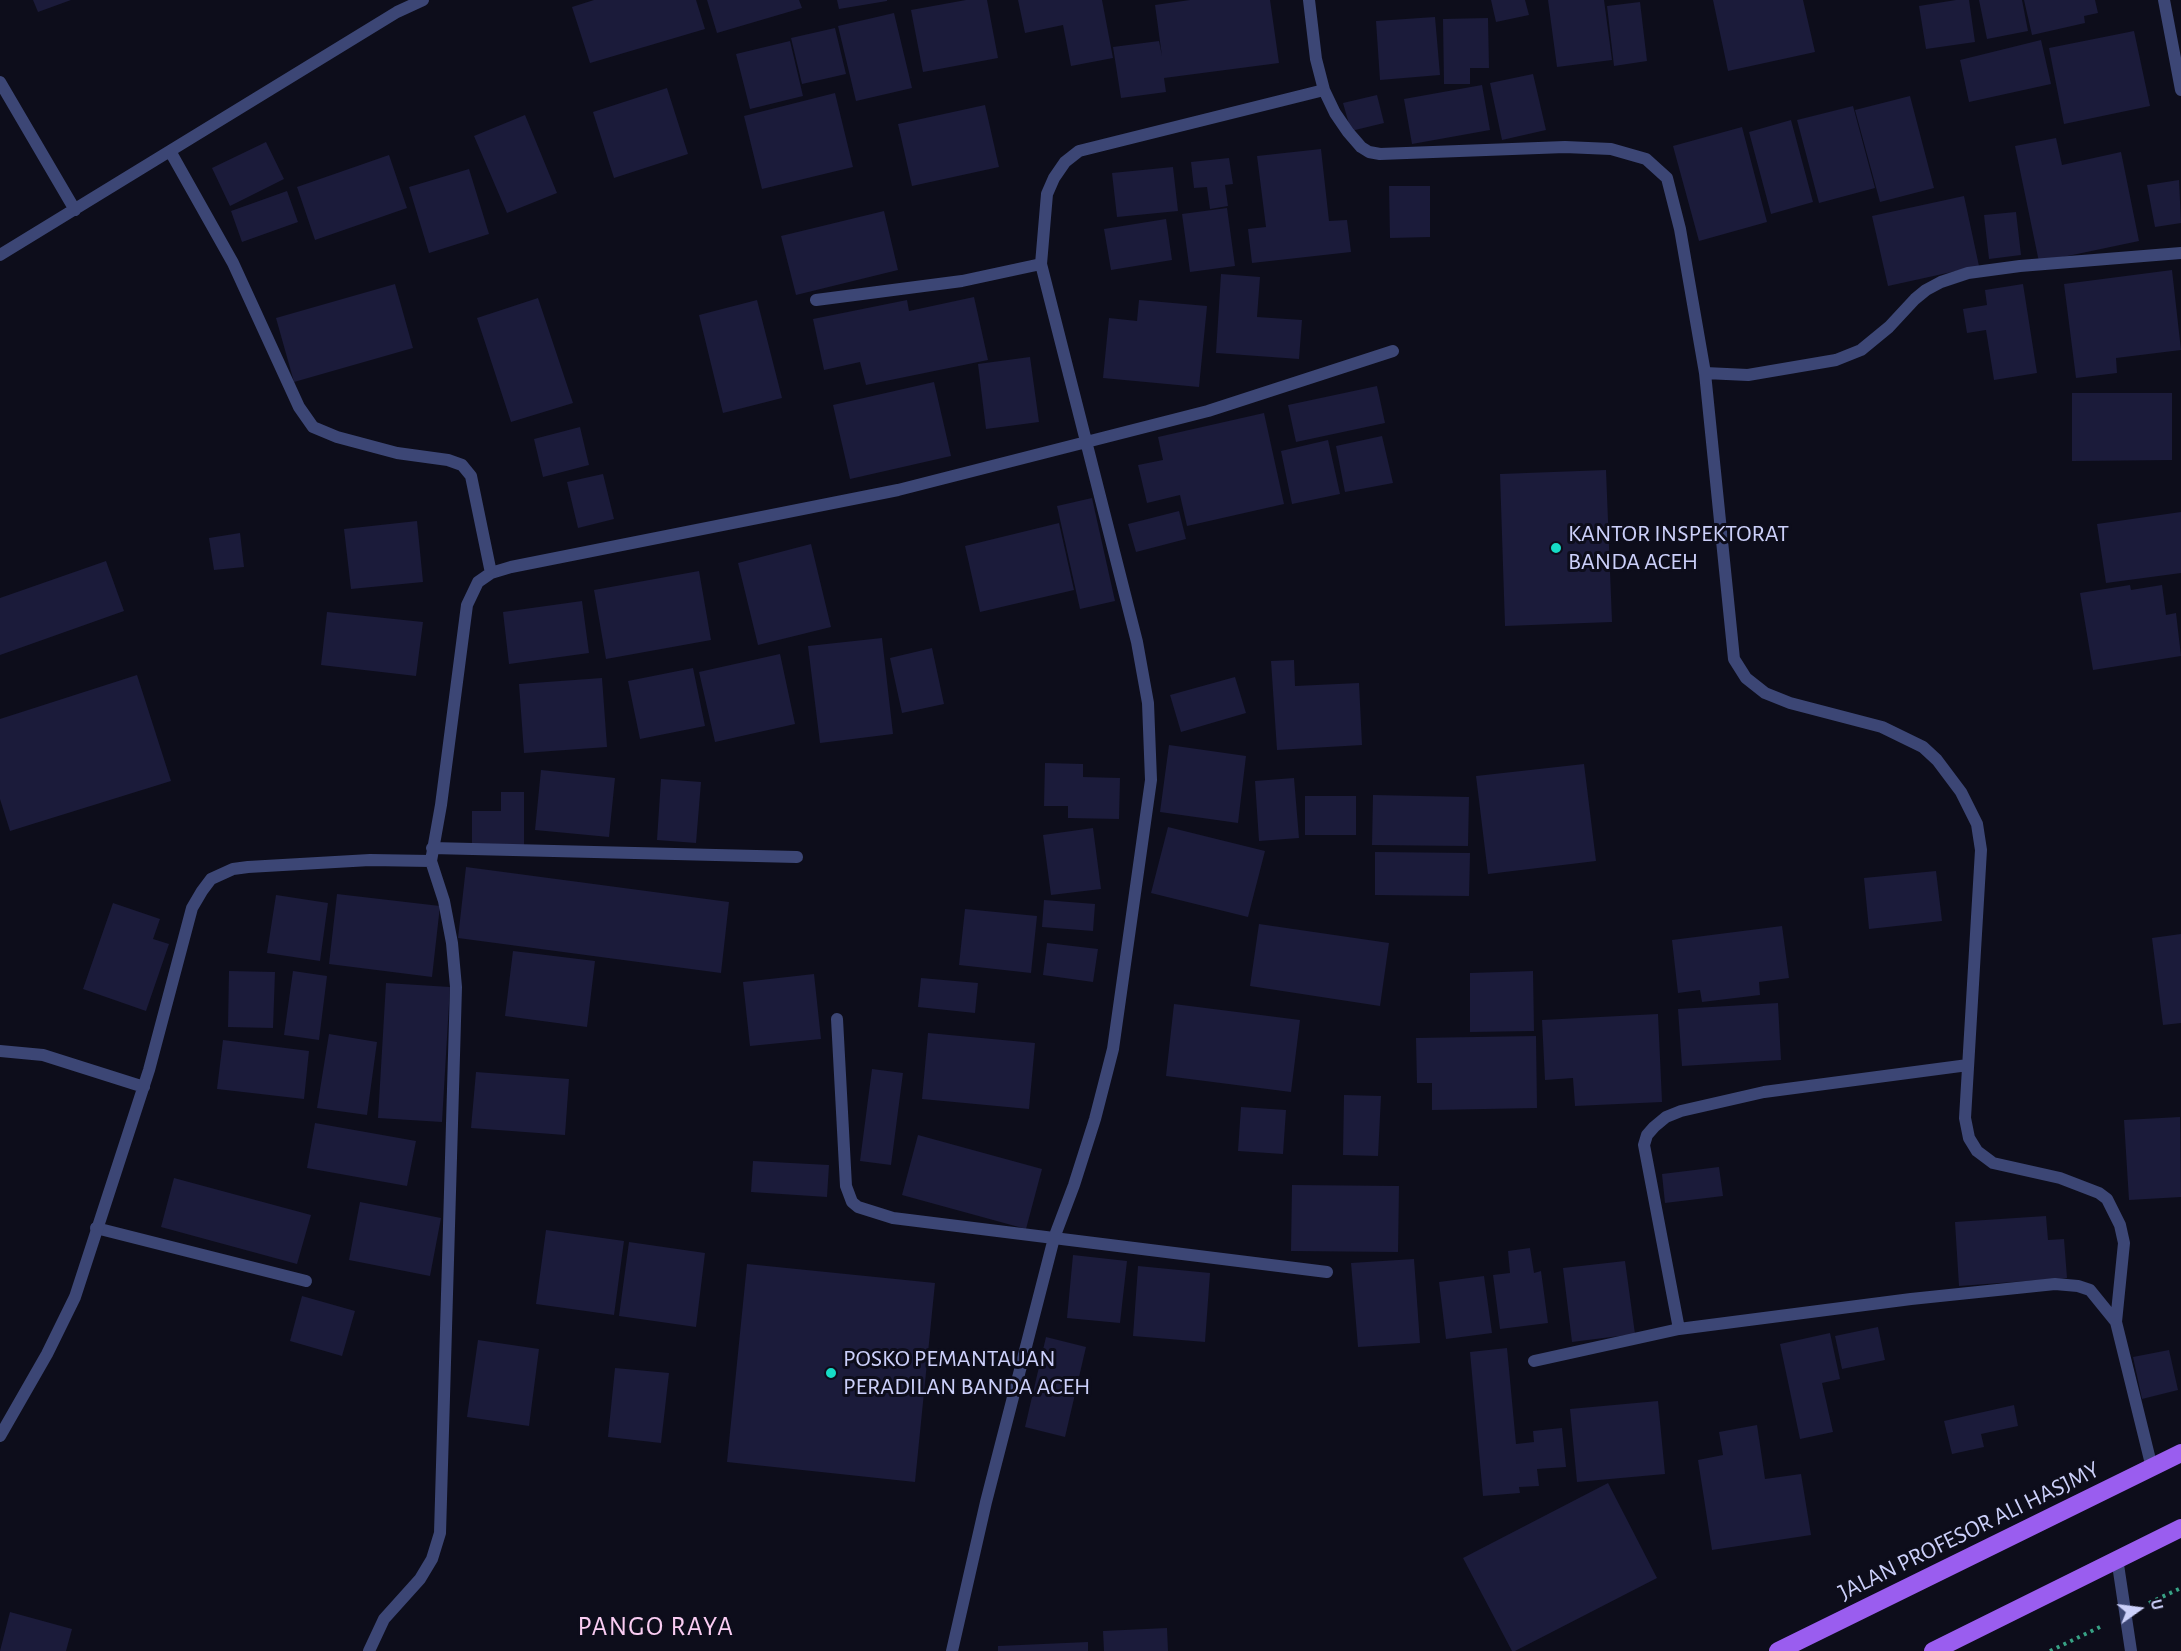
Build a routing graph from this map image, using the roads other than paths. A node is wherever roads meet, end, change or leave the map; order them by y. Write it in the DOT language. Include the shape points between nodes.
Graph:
graph roads {
  1 [pos="423,0"];
  2 [pos="1309,0"];
  3 [pos="2164,0"];
  4 [pos="0,82"];
  5 [pos="1324,90"];
  6 [pos="2181,90"];
  7 [pos="170,151"];
  8 [pos="75,210"];
  9 [pos="2181,253"];
  10 [pos="0,255"];
  11 [pos="1041,264"];
  12 [pos="816,300"];
  13 [pos="1393,351"];
  14 [pos="1706,373"];
  15 [pos="1086,441"];
  16 [pos="491,573"];
  17 [pos="431,854"];
  18 [pos="797,857"];
  19 [pos="837,1018"];
  20 [pos="0,1050"];
  21 [pos="1968,1065"];
  22 [pos="144,1087"];
  23 [pos="96,1228"];
  24 [pos="1054,1238"];
  25 [pos="1327,1272"];
  26 [pos="306,1281"];
  27 [pos="2116,1322"];
  28 [pos="1679,1329"];
  29 [pos="1534,1361"];
  30 [pos="0,1436"];
  31 [pos="2181,1454"];
  32 [pos="2151,1468"];
  33 [pos="2181,1528"];
  34 [pos="2117,1558"];
  35 [pos="369,1651"];
  36 [pos="952,1651"];
  37 [pos="1778,1651"];
  38 [pos="1933,1651"];
  39 [pos="2131,1651"];
  1 -- 7 [label="street" via="397,12"];
  2 -- 5 [label="street"];
  3 -- 6 [label="street"];
  4 -- 8 [label="street"];
  5 -- 11 [label="street" via="1079,150 1065,162 1047,194"];
  5 -- 14 [label="street" via="1348,132 1369,152 1565,147 1611,149 1646,159 1667,178"];
  7 -- 8 [label="street"];
  7 -- 16 [label="street" via="233,263 299,407 314,427 397,453 462,465 471,476"];
  8 -- 10 [label="street"];
  9 -- 14 [label="street" via="1968,273 1926,290 1861,350 1836,360 1748,375"];
  11 -- 12 [label="street" via="962,281"];
  11 -- 15 [label="street"];
  13 -- 15 [label="street" via="1208,411"];
  14 -- 21 [label="street" via="1734,659 1746,678 1765,693 1882,727 1923,747 1961,792 1977,825 1981,850"];
  15 -- 16 [label="street" via="898,490"];
  15 -- 24 [label="street" via="1137,642 1148,703 1151,780 1113,1048 1095,1119"];
  16 -- 17 [label="street" via="478,582 467,605"];
  17 -- 18 [label="street"];
  17 -- 22 [label="street" via="248,867 232,869 212,879 192,908"];
  17 -- 35 [label="street" via="452,943 456,987 440,1533 432,1559 420,1579 384,1619"];
  19 -- 24 [label="street" via="846,1186 852,1202 893,1218"];
  20 -- 22 [label="street" via="43,1055"];
  21 -- 27 [label="street" via="1965,1118 1969,1138 1977,1151 1993,1163 2060,1178 2099,1193 2114,1209 2124,1243"];
  21 -- 28 [label="street" via="1764,1092 1681,1111 1654,1127 1644,1145"];
  22 -- 23 [label="street"];
  23 -- 26 [label="street"];
  23 -- 30 [label="street" via="75,1298"];
  24 -- 25 [label="street"];
  24 -- 36 [label="street"];
  27 -- 28 [label="street" via="2090,1290 2055,1284"];
  27 -- 32 [label="street"];
  28 -- 29 [label="street"];
  31 -- 32 [label="main road, JALAN PROFESOR ALI HASJMY"];
  32 -- 37 [label="main road, JALAN PROFESOR ALI HASJMY"];
  33 -- 34 [label="main road"];
  34 -- 38 [label="main road"];
  34 -- 39 [label="street"];
}
